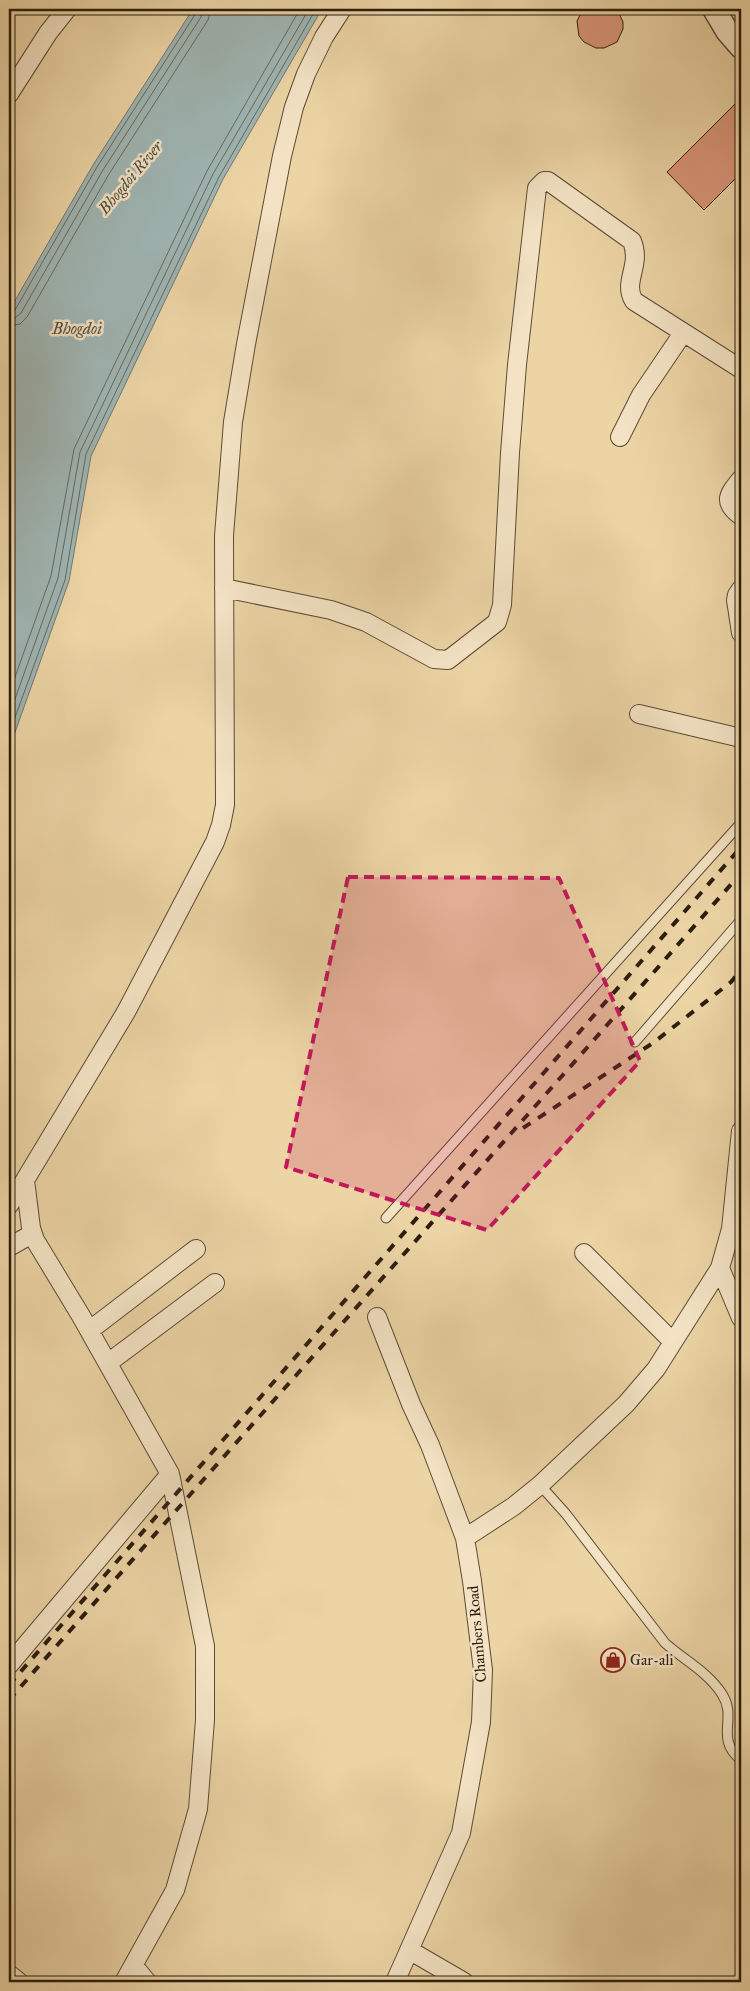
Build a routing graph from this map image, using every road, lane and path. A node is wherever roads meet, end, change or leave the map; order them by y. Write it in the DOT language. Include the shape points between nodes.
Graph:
graph roads {
  1 [pos="67,9"];
  2 [pos="342,9"];
  3 [pos="714,9"];
  4 [pos="741,47"];
  5 [pos="9,94"];
  6 [pos="683,333"];
  7 [pos="741,369"];
  8 [pos="620,437"];
  9 [pos="741,479"];
  10 [pos="741,516"];
  11 [pos="224,588"];
  12 [pos="741,589"];
  13 [pos="741,633"];
  14 [pos="639,714"];
  15 [pos="741,738"];
  16 [pos="741,823"];
  17 [pos="741,920"];
  18 [pos="635,1042"];
  19 [pos="741,1131"];
  20 [pos="25,1180"];
  21 [pos="9,1205"];
  22 [pos="386,1218"];
  23 [pos="32,1234"];
  24 [pos="9,1247"];
  25 [pos="196,1249"];
  26 [pos="584,1253"];
  27 [pos="720,1268"];
  28 [pos="215,1283"];
  29 [pos="377,1317"];
  30 [pos="741,1318"];
  31 [pos="90,1330"];
  32 [pos="673,1342"];
  33 [pos="108,1363"];
  34 [pos="170,1474"];
  35 [pos="540,1485"];
  36 [pos="465,1538"];
  37 [pos="9,1665"];
  38 [pos="741,1760"];
  39 [pos="409,1950"];
  40 [pos="134,1966"];
  41 [pos="9,1974"];
  42 [pos="19,1982"];
  43 [pos="124,1982"];
  44 [pos="147,1982"];
  45 [pos="395,1982"];
  46 [pos="464,1982"];
  1 -- 5 [label="street"];
  2 -- 11 [label="street" via="306,74 282,156 233,422 224,536"];
  3 -- 4 [label="street"];
  6 -- 7 [label="street"];
  6 -- 8 [label="street" via="641,395"];
  6 -- 11 [label="street" via="634,302 630,295 636,259 632,240 544,181 537,188 517,365 502,605 497,622 448,660 442,660 434,659 366,622 331,610"];
  9 -- 10 [label="street" via="728,499 733,510"];
  11 -- 20 [label="street" via="225,805 215,842 126,1012"];
  12 -- 13 [label="street" via="736,595"];
  14 -- 15 [label="street"];
  16 -- 22 [label="lane"];
  17 -- 18 [label="lane"];
  19 -- 27 [label="street" via="731,1229"];
  20 -- 21 [label="street"];
  20 -- 23 [label="street"];
  23 -- 24 [label="street"];
  23 -- 31 [label="street"];
  25 -- 31 [label="street"];
  26 -- 32 [label="street"];
  27 -- 30 [label="street"];
  27 -- 32 [label="street"];
  28 -- 33 [label="street"];
  29 -- 36 [label="street, Chambers Road"];
  31 -- 33 [label="street"];
  32 -- 35 [label="street" via="626,1404"];
  33 -- 34 [label="street"];
  34 -- 37 [label="street"];
  34 -- 40 [label="street" via="205,1646 205,1720 198,1810 183,1864 175,1890"];
  35 -- 36 [label="street"];
  35 -- 38 [label="lane" via="665,1643 707,1676 722,1694 729,1708 729,1746"];
  36 -- 39 [label="street, Chambers Road" via="483,1670 481,1722 461,1833"];
  39 -- 45 [label="street, Chambers Road"];
  39 -- 46 [label="street"];
  40 -- 43 [label="street"];
  40 -- 44 [label="street"];
  41 -- 42 [label="street"];
}
